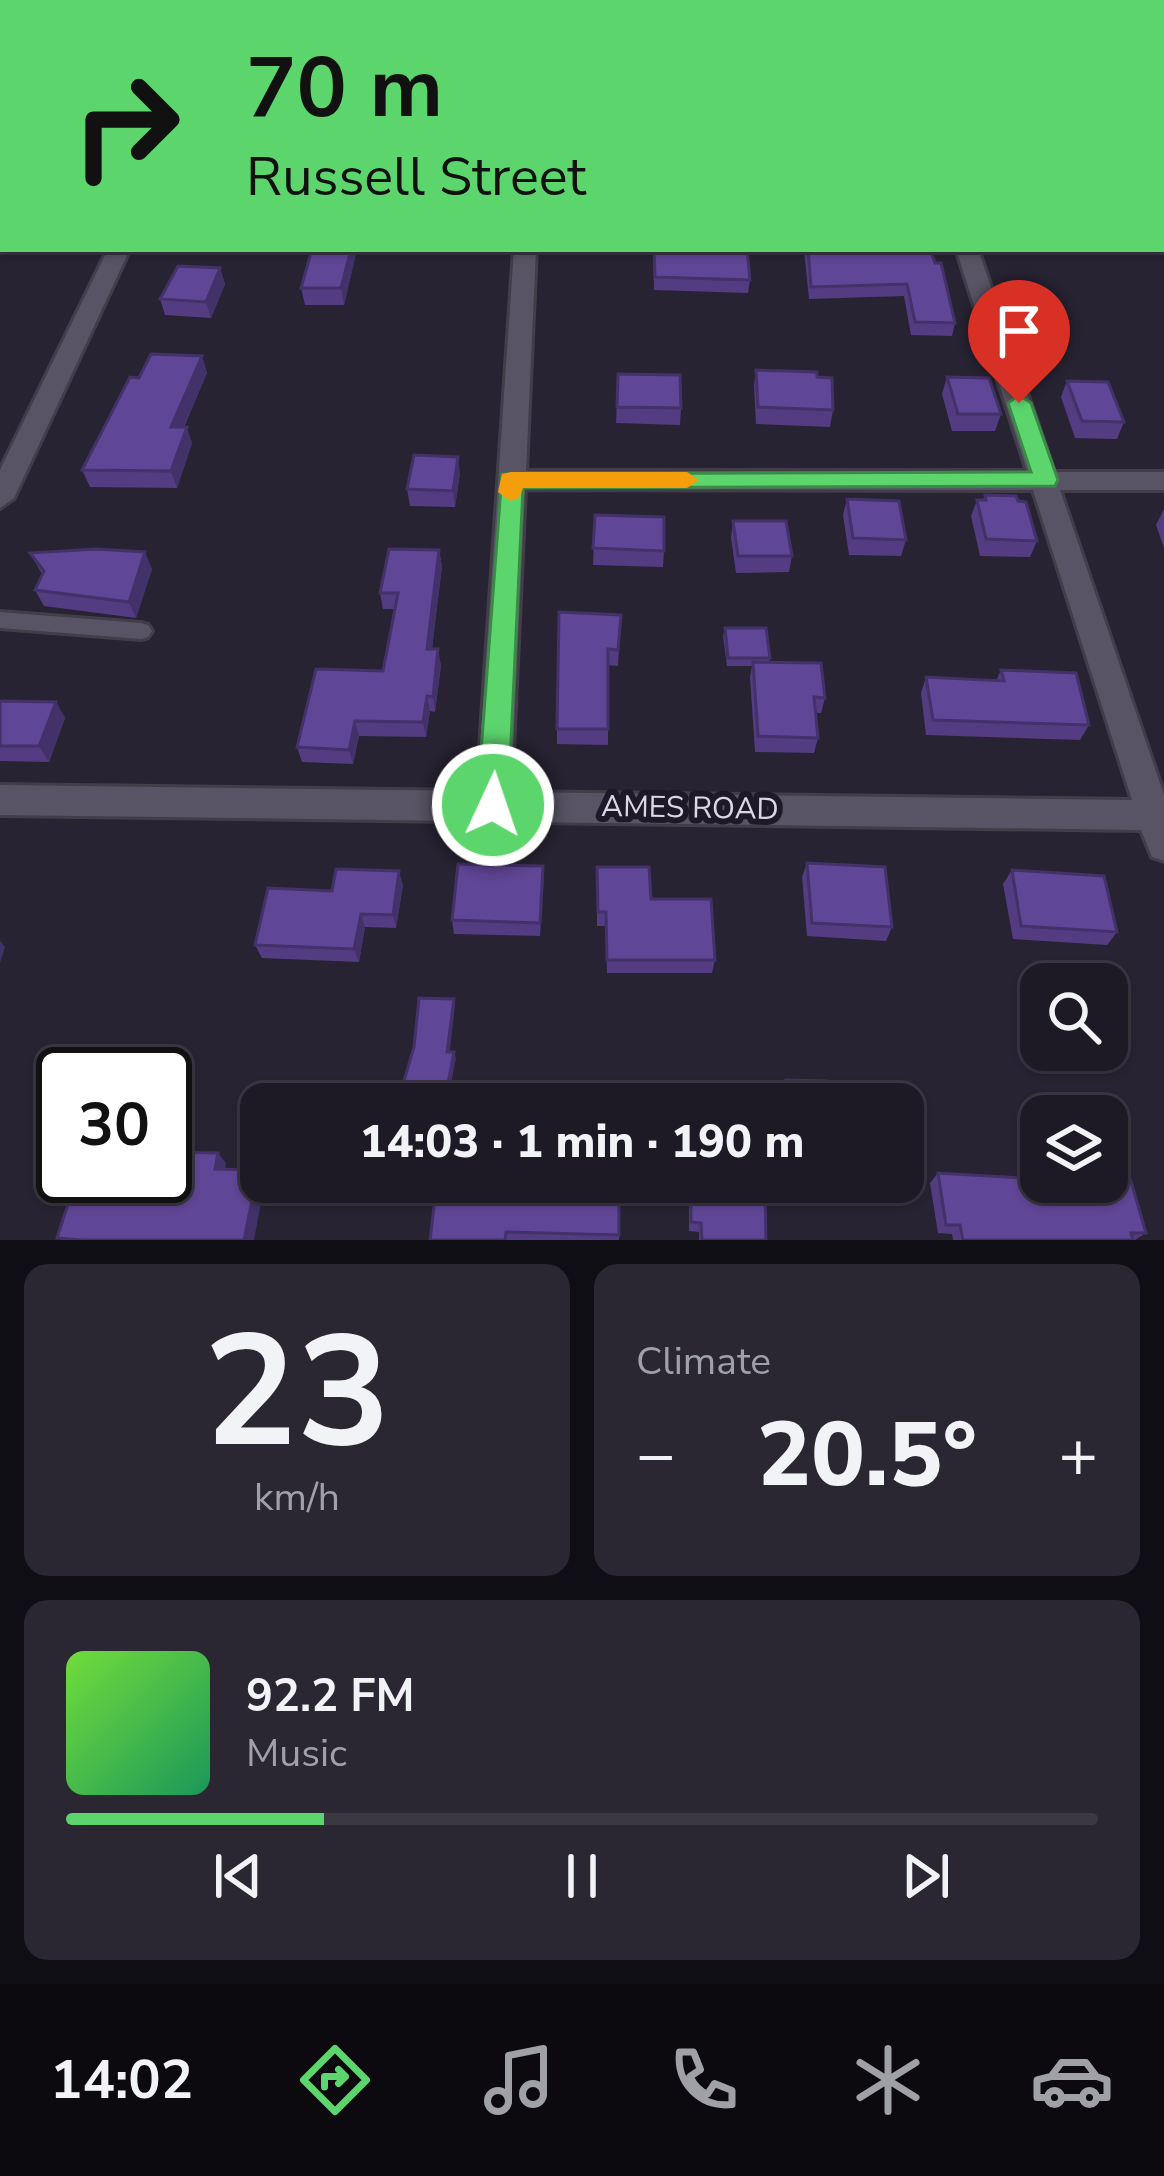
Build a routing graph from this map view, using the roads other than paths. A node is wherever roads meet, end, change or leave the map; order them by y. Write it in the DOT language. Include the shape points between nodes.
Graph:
graph roads {
  1 [pos="117,252"];
  2 [pos="525,252"];
  3 [pos="968,252"];
  4 [pos="7,470"];
  5 [pos="511,480"];
  6 [pos="1046,480"];
  7 [pos="1164,481"];
  8 [pos="0,498"];
  9 [pos="0,620"];
  10 [pos="141,631"];
  11 [pos="0,800"];
  12 [pos="493,805"];
  13 [pos="1160,825"];
  1 -- 4 [label="street"];
  2 -- 5 [label="street"];
  3 -- 6 [label="street"];
  4 -- 8 [label="street"];
  5 -- 6 [label="street"];
  5 -- 12 [label="street"];
  6 -- 7 [label="street"];
  6 -- 13 [label="street"];
  9 -- 10 [label="lane"];
  11 -- 12 [label="street, AMES ROAD"];
  12 -- 13 [label="street, AMES ROAD"];
}
